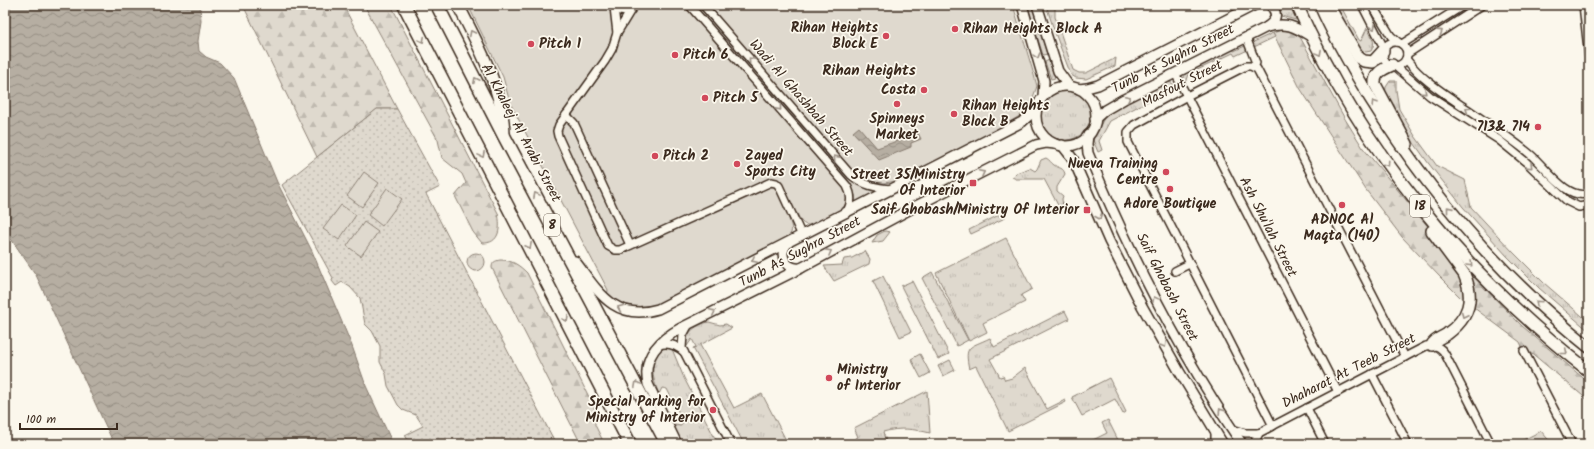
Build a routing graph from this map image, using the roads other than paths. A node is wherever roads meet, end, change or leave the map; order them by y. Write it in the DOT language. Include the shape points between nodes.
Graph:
graph roads {
  1 [pos="404,5"];
  2 [pos="437,5"];
  3 [pos="458,5"];
  4 [pos="689,5"];
  5 [pos="703,5"];
  6 [pos="1022,5"];
  7 [pos="1037,5"];
  8 [pos="1255,5"];
  9 [pos="1270,5"];
  10 [pos="1297,5"];
  11 [pos="1320,5"];
  12 [pos="1328,5"];
  13 [pos="1362,5"];
  14 [pos="1372,5"];
  15 [pos="1464,5"];
  16 [pos="1482,5"];
  17 [pos="1583,5"];
  18 [pos="614,6"];
  19 [pos="634,7"];
  20 [pos="1267,27"];
  21 [pos="617,33"];
  22 [pos="1310,36"];
  23 [pos="1244,38"];
  24 [pos="1400,43"];
  25 [pos="1384,49"];
  26 [pos="1407,56"];
  27 [pos="1589,58"];
  28 [pos="1393,66"];
  29 [pos="1254,67"];
  30 [pos="1175,73"];
  31 [pos="1069,86"];
  32 [pos="1079,89"];
  33 [pos="1043,96"];
  34 [pos="1186,96"];
  35 [pos="1038,105"];
  36 [pos="566,115"];
  37 [pos="1095,119"];
  38 [pos="1088,135"];
  39 [pos="504,136"];
  40 [pos="1059,144"];
  41 [pos="1430,187"];
  42 [pos="892,189"];
  43 [pos="1589,193"];
  44 [pos="1589,205"];
  45 [pos="1420,207"];
  46 [pos="846,213"];
  47 [pos="802,236"];
  48 [pos="789,242"];
  49 [pos="630,246"];
  50 [pos="564,247"];
  51 [pos="1190,264"];
  52 [pos="801,268"];
  53 [pos="1175,271"];
  54 [pos="689,324"];
  55 [pos="1438,344"];
  56 [pos="656,346"];
  57 [pos="1589,347"];
  58 [pos="1524,350"];
  59 [pos="684,352"];
  60 [pos="1405,357"];
  61 [pos="1589,371"];
  62 [pos="1372,374"];
  63 [pos="1338,392"];
  64 [pos="1307,408"];
  65 [pos="1273,426"];
  66 [pos="1232,429"];
  67 [pos="1215,431"];
  68 [pos="1259,433"];
  69 [pos="630,444"];
  70 [pos="667,444"];
  71 [pos="678,444"];
  72 [pos="731,444"];
  73 [pos="1214,444"];
  74 [pos="1223,444"];
  75 [pos="1242,444"];
  76 [pos="1254,444"];
  77 [pos="1325,444"];
  78 [pos="1408,444"];
  79 [pos="1491,444"];
  80 [pos="1572,444"];
  1 -- 69 [label="highway, 8, one-way"];
  39 -- 2 [label="highway, Al Khaleej Al Arabi Street / 8, one-way"];
  39 -- 3 [label="main road, one-way" via="499,99 480,50"];
  4 -- 46 [label="street, Wadi Al Ghashbah Street, one-way" via="846,186 851,198"];
  42 -- 5 [label="street, Wadi Al Ghashbah Street, one-way" via="878,188 850,175"];
  6 -- 33 [label="street, one-way" via="1044,81"];
  7 -- 31 [label="street" via="1058,71"];
  8 -- 32 [label="street, Tunb As Sughra Street" via="1098,85"];
  9 -- 20 [label="street" via="1275,11 1275,17"];
  10 -- 22 [label="main road, 18"];
  41 -- 11 [label="main road, 18, one-way" via="1374,104 1331,31"];
  12 -- 25 [label="main road" via="1359,58 1373,62"];
  13 -- 25 [label="street, one-way"];
  14 -- 24 [label="street" via="1391,36"];
  15 -- 24 [label="street"];
  26 -- 16 [label="street, one-way"];
  17 -- 27 [label="street"];
  18 -- 19 [label="street" via="624,12"];
  18 -- 21 [label="street"];
  19 -- 21 [label="street"];
  20 -- 22 [label="street, Tunb As Sughra Street" via="1290,25"];
  20 -- 23 [label="street, Tunb As Sughra Street"];
  21 -- 36 [label="street" via="605,61"];
  22 -- 45 [label="main road, 18, one-way" via="1368,135"];
  23 -- 29 [label="street" via="1254,58"];
  23 -- 30 [label="street, Tunb As Sughra Street"];
  24 -- 25 [label="street" via="1390,42"];
  24 -- 26 [label="street" via="1405,46"];
  25 -- 28 [label="street" via="1386,61"];
  26 -- 28 [label="street" via="1402,64"];
  43 -- 26 [label="street, one-way" via="1575,194 1566,189 1505,134 1434,88 1412,67"];
  28 -- 41 [label="main road" via="1378,74 1375,84"];
  28 -- 44 [label="street, one-way" via="1430,96 1499,140 1567,201 1579,207"];
  29 -- 34 [label="street, Masfout Street" via="1246,66"];
  29 -- 60 [label="street" via="1260,74"];
  30 -- 34 [label="street, Ash Shu'lah Street"];
  37 -- 30 [label="street, Tunb As Sughra Street, one-way" via="1110,107"];
  31 -- 32 [label="street"];
  31 -- 33 [label="street" via="1055,88"];
  32 -- 37 [label="street" via="1095,108"];
  33 -- 35 [label="street"];
  34 -- 51 [label="street, Masfout Street" via="1134,125 1128,132 1127,139"];
  34 -- 63 [label="street, Ash Shu'lah Street"];
  35 -- 40 [label="street" via="1037,125 1046,138"];
  35 -- 42 [label="street, Tunb As Sughra Street" via="1022,122"];
  36 -- 49 [label="street" via="574,123"];
  36 -- 49 [label="street" via="558,128 558,136 606,243 610,248 618,250"];
  37 -- 38 [label="street"];
  38 -- 40 [label="street" via="1077,143"];
  66 -- 38 [label="street, Saif Ghobash Street, one-way" via="1182,348 1133,254 1088,153"];
  50 -- 39 [label="highway, Al Khaleej Al Arabi Street / 8, one-way"];
  52 -- 40 [label="street, Tunb As Sughra Street, one-way" via="1036,145"];
  40 -- 67 [label="street, Saif Ghobash Street, one-way" via="1074,159 1109,241 1142,306"];
  57 -- 41 [label="main road, 18, one-way" via="1503,269 1469,234"];
  42 -- 46 [label="street, Tunb As Sughra Street"];
  45 -- 55 [label="main road, one-way" via="1433,232 1464,274 1469,289 1468,306 1461,321"];
  45 -- 61 [label="main road, 18, one-way" via="1494,289"];
  46 -- 47 [label="street, Tunb As Sughra Street"];
  47 -- 48 [label="street, Tunb As Sughra Street"];
  47 -- 49 [label="street" via="779,186 771,182"];
  48 -- 50 [label="street, Tunb As Sughra Street, one-way" via="658,309 640,312 621,309 604,298"];
  48 -- 52 [label="street" via="783,252 784,260 793,268"];
  70 -- 50 [label="highway, Al Khaleej Al Arabi Street / 8, one-way"];
  51 -- 53 [label="street"];
  51 -- 65 [label="street, Masfout Street"];
  54 -- 52 [label="street, Tunb As Sughra Street, one-way"];
  54 -- 56 [label="street, Tunb As Sughra Street" via="670,334"];
  54 -- 59 [label="street" via="682,340"];
  55 -- 60 [label="street, Dhaharat At Teeb Street" via="1426,346"];
  55 -- 79 [label="street"];
  56 -- 59 [label="street" via="671,344"];
  56 -- 71 [label="street, Tunb As Sughra Street" via="649,359 647,379"];
  58 -- 80 [label="street"];
  59 -- 72 [label="street"];
  60 -- 62 [label="street, Dhaharat At Teeb Street"];
  62 -- 63 [label="street, Dhaharat At Teeb Street"];
  62 -- 78 [label="street"];
  63 -- 64 [label="street, Dhaharat At Teeb Street"];
  64 -- 65 [label="street, Dhaharat At Teeb Street"];
  64 -- 77 [label="street"];
  65 -- 68 [label="street, Dhaharat At Teeb Street"];
  66 -- 68 [label="street" via="1245,433"];
  66 -- 75 [label="street, Saif Ghobash Street"];
  67 -- 73 [label="street"];
  67 -- 74 [label="street, Saif Ghobash Street"];
  68 -- 76 [label="street"];
}
